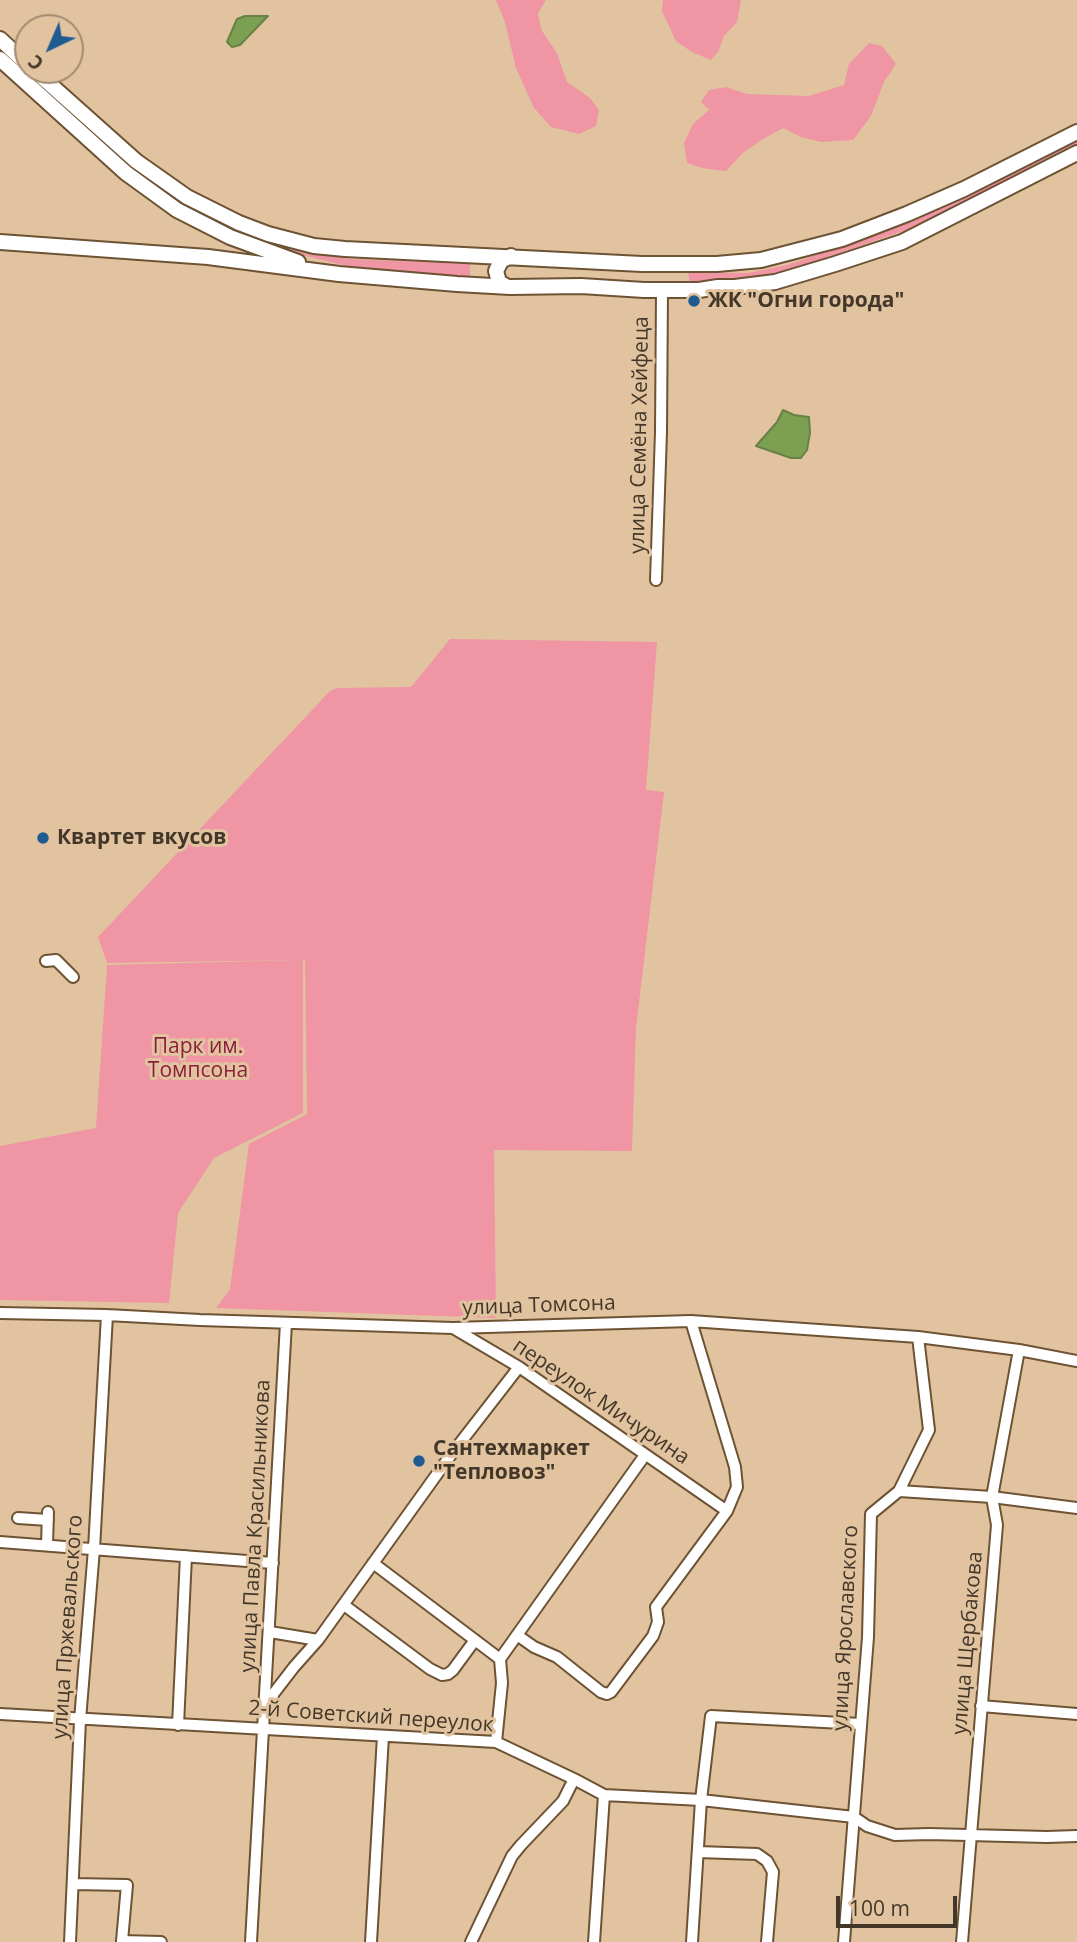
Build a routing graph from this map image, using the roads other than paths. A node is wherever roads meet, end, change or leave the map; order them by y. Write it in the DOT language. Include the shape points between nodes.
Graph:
graph roads {
  1 [pos="0,39"];
  2 [pos="14,52"];
  3 [pos="0,59"];
  4 [pos="50,84"];
  5 [pos="1077,132"];
  6 [pos="1077,153"];
  7 [pos="0,242"];
  8 [pos="511,257"];
  9 [pos="642,264"];
  10 [pos="340,274"];
  11 [pos="510,287"];
  12 [pos="644,290"];
  13 [pos="662,290"];
  14 [pos="656,580"];
  15 [pos="46,961"];
  16 [pos="73,977"];
  17 [pos="0,1313"];
  18 [pos="107,1315"];
  19 [pos="691,1321"];
  20 [pos="286,1322"];
  21 [pos="453,1328"];
  22 [pos="918,1337"];
  23 [pos="1018,1350"];
  24 [pos="1077,1361"];
  25 [pos="519,1367"];
  26 [pos="645,1455"];
  27 [pos="899,1491"];
  28 [pos="992,1497"];
  29 [pos="1077,1508"];
  30 [pos="727,1511"];
  31 [pos="18,1518"];
  32 [pos="0,1542"];
  33 [pos="47,1545"];
  34 [pos="94,1549"];
  35 [pos="186,1556"];
  36 [pos="273,1563"];
  37 [pos="373,1563"];
  38 [pos="344,1605"];
  39 [pos="270,1632"];
  40 [pos="517,1635"];
  41 [pos="318,1640"];
  42 [pos="475,1640"];
  43 [pos="500,1659"];
  44 [pos="981,1706"];
  45 [pos="0,1714"];
  46 [pos="1077,1714"];
  47 [pos="265,1715"];
  48 [pos="80,1720"];
  49 [pos="178,1724"];
  50 [pos="861,1724"];
  51 [pos="264,1729"];
  52 [pos="383,1736"];
  53 [pos="496,1742"];
  54 [pos="574,1779"];
  55 [pos="604,1795"];
  56 [pos="701,1800"];
  57 [pos="854,1817"];
  58 [pos="972,1835"];
  59 [pos="1077,1836"];
  60 [pos="698,1852"];
  61 [pos="73,1884"];
  62 [pos="70,1942"];
  63 [pos="161,1942"];
  64 [pos="251,1942"];
  65 [pos="372,1942"];
  66 [pos="471,1942"];
  67 [pos="594,1942"];
  68 [pos="692,1942"];
  69 [pos="767,1942"];
  70 [pos="844,1942"];
  71 [pos="962,1942"];
  1 -- 2 [label="main road"];
  3 -- 10 [label="main road" via="126,173 177,210 230,237"];
  4 -- 8 [label="main road" via="136,161 187,197 239,223 330,248"];
  5 -- 9 [label="main road" via="964,189 842,239 761,260"];
  6 -- 13 [label="main road" via="902,242 775,282"];
  7 -- 10 [label="main road" via="208,257"];
  8 -- 9 [label="main road"];
  8 -- 11 [label="main road" via="499,263 496,275 500,284"];
  9 -- 12 [label="main road" via="659,268 667,277 661,286"];
  10 -- 11 [label="main road"];
  11 -- 12 [label="main road"];
  12 -- 13 [label="main road"];
  13 -- 14 [label="street, улица Семёна Хейфеца"];
  15 -- 16 [label="street" via="56,960"];
  17 -- 18 [label="street, улица Томсона"];
  18 -- 20 [label="street, улица Томсона"];
  18 -- 34 [label="street, улица Пржевальского"];
  19 -- 21 [label="street, улица Томсона"];
  19 -- 22 [label="street, улица Томсона"];
  19 -- 30 [label="street" via="736,1467 737,1487"];
  20 -- 21 [label="street, улица Томсона"];
  20 -- 36 [label="street, улица Павла Красильникова"];
  21 -- 25 [label="street, переулок Мичурина"];
  22 -- 23 [label="street, улица Томсона"];
  22 -- 27 [label="street, улица Ярославского" via="929,1430"];
  23 -- 24 [label="street, улица Томсона"];
  23 -- 28 [label="street, улица Щербакова"];
  25 -- 26 [label="street, переулок Мичурина"];
  25 -- 37 [label="street"];
  26 -- 30 [label="street, переулок Мичурина"];
  26 -- 40 [label="street"];
  27 -- 28 [label="street"];
  27 -- 50 [label="street, улица Ярославского" via="871,1514"];
  28 -- 29 [label="street"];
  28 -- 44 [label="street, улица Щербакова" via="997,1525"];
  30 -- 40 [label="street" via="656,1606 653,1636 611,1692 601,1692 557,1657"];
  31 -- 33 [label="street" via="48,1516"];
  32 -- 33 [label="street"];
  33 -- 34 [label="street"];
  34 -- 35 [label="street"];
  34 -- 48 [label="street, улица Пржевальского"];
  35 -- 36 [label="street"];
  35 -- 49 [label="street"];
  36 -- 39 [label="street, улица Павла Красильникова"];
  37 -- 38 [label="street"];
  37 -- 42 [label="street"];
  38 -- 41 [label="street"];
  38 -- 42 [label="street" via="442,1675 453,1670"];
  39 -- 41 [label="street"];
  39 -- 47 [label="street, улица Павла Красильникова"];
  40 -- 43 [label="street"];
  41 -- 47 [label="street" via="274,1693"];
  42 -- 43 [label="street"];
  43 -- 53 [label="street"];
  44 -- 46 [label="street"];
  44 -- 58 [label="street, улица Щербакова"];
  45 -- 48 [label="street, 2-й Советский переулок"];
  47 -- 51 [label="street, улица Павла Красильникова"];
  48 -- 49 [label="street, 2-й Советский переулок"];
  48 -- 61 [label="street, улица Пржевальского"];
  49 -- 51 [label="street, 2-й Советский переулок"];
  50 -- 56 [label="street" via="711,1716"];
  50 -- 57 [label="street, улица Ярославского"];
  51 -- 52 [label="street, 2-й Советский переулок"];
  51 -- 64 [label="street, улица Павла Красильникова"];
  52 -- 53 [label="street, 2-й Советский переулок"];
  52 -- 65 [label="street"];
  53 -- 54 [label="street, 2-й Советский переулок"];
  54 -- 55 [label="street, 2-й Советский переулок"];
  54 -- 66 [label="street" via="563,1801 512,1856"];
  55 -- 56 [label="street, 2-й Советский переулок"];
  55 -- 67 [label="street"];
  56 -- 57 [label="street, 2-й Советский переулок"];
  56 -- 60 [label="street"];
  57 -- 58 [label="street, 2-й Советский переулок" via="895,1835"];
  57 -- 70 [label="street, улица Ярославского"];
  58 -- 59 [label="street, 2-й Советский переулок"];
  58 -- 71 [label="street, улица Щербакова"];
  60 -- 68 [label="street"];
  60 -- 69 [label="street" via="757,1854 767,1861 773,1872"];
  61 -- 62 [label="street, улица Пржевальского"];
  61 -- 63 [label="street" via="127,1885 122,1941"];
}
